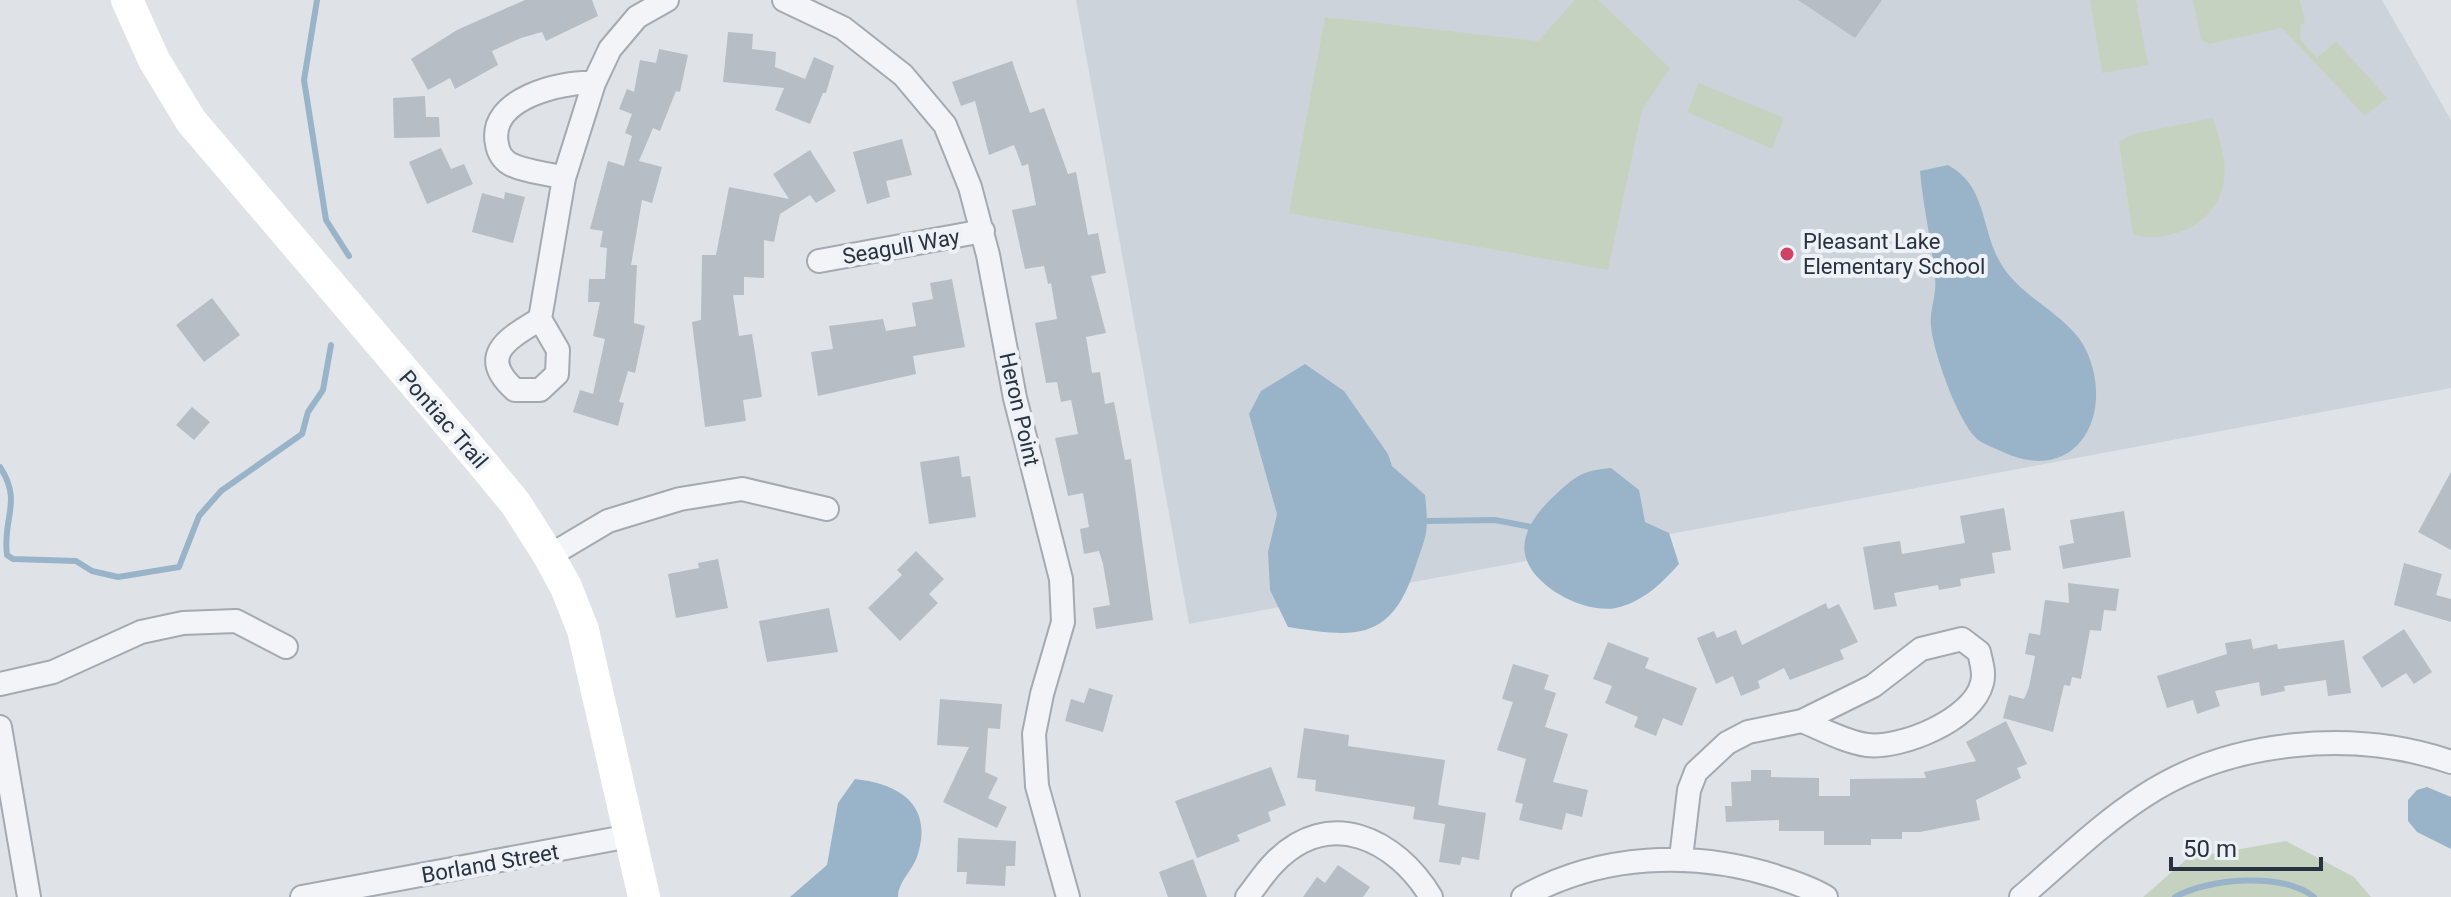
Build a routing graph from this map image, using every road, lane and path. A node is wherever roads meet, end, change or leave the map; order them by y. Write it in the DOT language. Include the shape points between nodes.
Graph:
graph roads {
  1 [pos="127,0"];
  2 [pos="667,0"];
  3 [pos="784,0"];
  4 [pos="594,83"];
  5 [pos="564,178"];
  6 [pos="983,231"];
  7 [pos="819,261"];
  8 [pos="540,319"];
  9 [pos="827,509"];
  10 [pos="549,556"];
  11 [pos="286,647"];
  12 [pos="0,684"];
  13 [pos="1802,721"];
  14 [pos="0,727"];
  15 [pos="2450,757"];
  16 [pos="630,836"];
  17 [pos="1681,858"];
  18 [pos="29,897"];
  19 [pos="302,897"];
  20 [pos="644,897"];
  21 [pos="1068,897"];
  22 [pos="1247,897"];
  23 [pos="1431,897"];
  24 [pos="1523,897"];
  25 [pos="1826,897"];
  26 [pos="2021,897"];
  1 -- 10 [label="main road, Pontiac Trail" via="154,60 191,121 479,459"];
  2 -- 4 [label="street" via="637,17 610,49"];
  3 -- 6 [label="street, Heron Point" via="843,28 903,75 945,125"];
  4 -- 5 [label="street"];
  4 -- 5 [label="street" via="547,89 519,102 499,120 500,154 509,164"];
  5 -- 8 [label="street"];
  6 -- 7 [label="street, Seagull Way"];
  6 -- 21 [label="street, Heron Point" via="1015,398 1061,579 1063,622 1034,734 1037,786"];
  9 -- 10 [label="street" via="742,489 680,499 608,521"];
  10 -- 16 [label="main road, Pontiac Trail" via="583,630"];
  11 -- 12 [label="street" via="236,621 183,623 141,632 53,672"];
  13 -- 13 [label="street" via="1873,686 1921,649 1962,639 1979,652 1982,685 1973,698 1944,725 1917,739 1867,745"];
  13 -- 17 [label="street" via="1748,732 1711,755 1689,790"];
  14 -- 18 [label="street"];
  15 -- 26 [label="street" via="2362,743 2265,749 2205,765 2146,794"];
  16 -- 19 [label="street, Borland Street"];
  16 -- 20 [label="main road, Pontiac Trail"];
  17 -- 24 [label="street" via="1579,873"];
  17 -- 25 [label="street" via="1765,873"];
  22 -- 23 [label="street" via="1276,861 1313,837 1352,834 1387,847 1414,869"];
}
